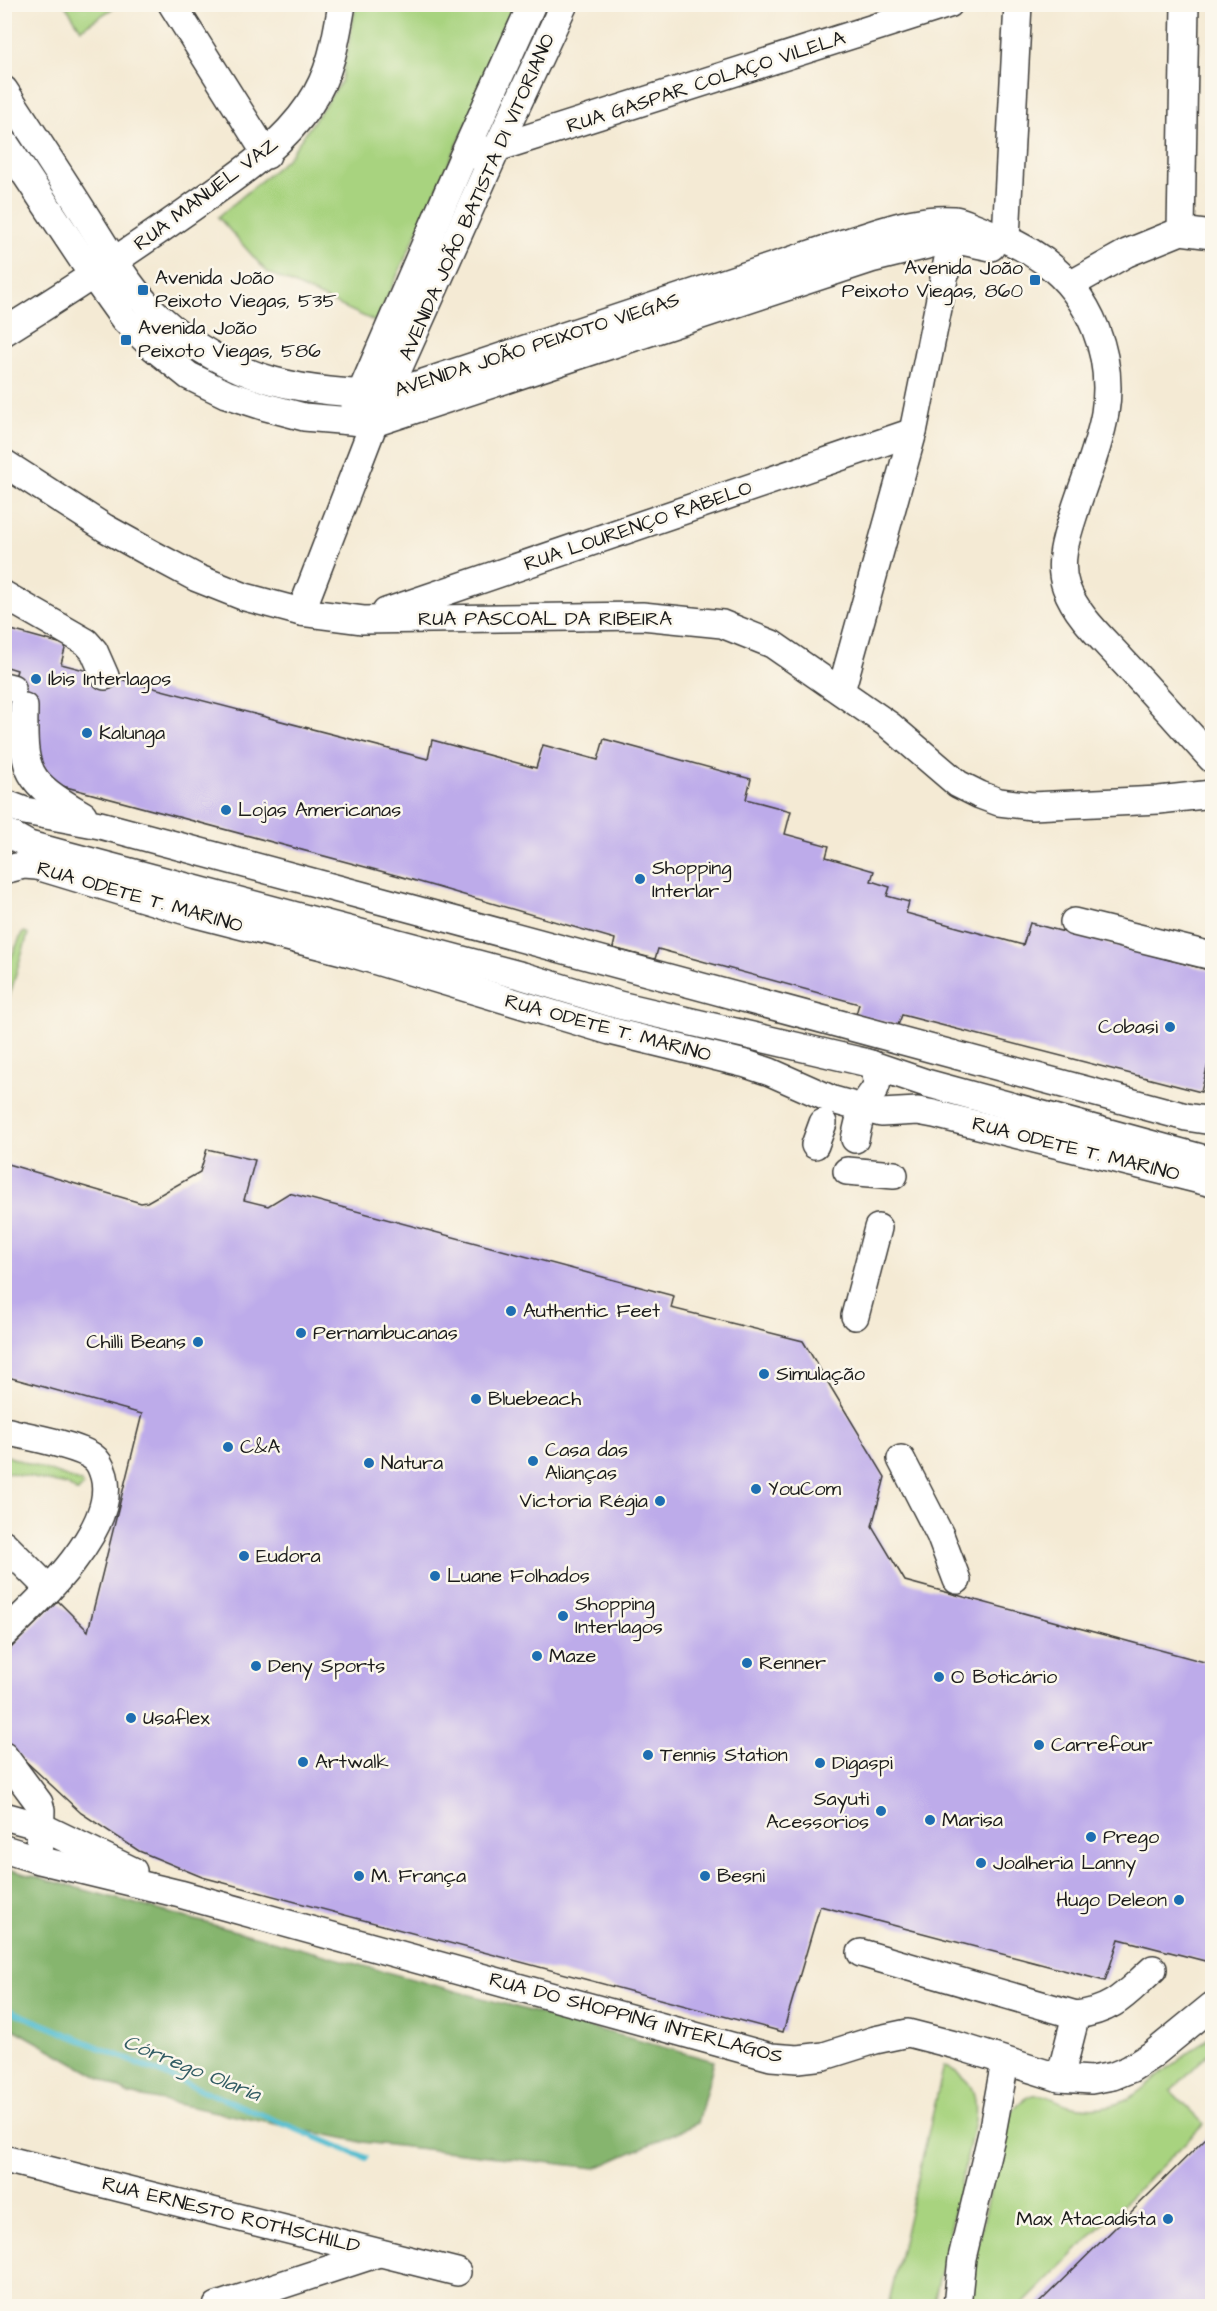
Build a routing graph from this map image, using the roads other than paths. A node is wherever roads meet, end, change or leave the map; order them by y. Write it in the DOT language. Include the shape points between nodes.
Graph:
graph roads {
  1 [pos="172,4"];
  2 [pos="342,4"];
  3 [pos="532,4"];
  4 [pos="564,4"];
  5 [pos="948,4"];
  6 [pos="1018,4"];
  7 [pos="1185,4"];
  8 [pos="4,90"];
  9 [pos="4,142"];
  10 [pos="497,148"];
  11 [pos="267,154"];
  12 [pos="463,157"];
  13 [pos="954,230"];
  14 [pos="1181,231"];
  15 [pos="1212,235"];
  16 [pos="1006,238"];
  17 [pos="104,269"];
  18 [pos="1070,285"];
  19 [pos="4,332"];
  20 [pos="374,394"];
  21 [pos="362,422"];
  22 [pos="913,432"];
  23 [pos="4,463"];
  24 [pos="478,580"];
  25 [pos="8,600"];
  26 [pos="301,612"];
  27 [pos="491,618"];
  28 [pos="363,620"];
  29 [pos="105,676"];
  30 [pos="841,691"];
  31 [pos="13,694"];
  32 [pos="1212,759"];
  33 [pos="4,793"];
  34 [pos="1212,794"];
  35 [pos="38,800"];
  36 [pos="4,803"];
  37 [pos="100,825"];
  38 [pos="4,831"];
  39 [pos="54,852"];
  40 [pos="4,870"];
  41 [pos="283,874"];
  42 [pos="253,905"];
  43 [pos="1074,922"];
  44 [pos="508,934"];
  45 [pos="1212,956"];
  46 [pos="522,976"];
  47 [pos="810,1050"];
  48 [pos="860,1061"];
  49 [pos="802,1087"];
  50 [pos="1128,1101"];
  51 [pos="862,1108"];
  52 [pos="1212,1121"];
  53 [pos="824,1122"];
  54 [pos="1092,1130"];
  55 [pos="855,1139"];
  56 [pos="1211,1169"];
  57 [pos="847,1171"];
  58 [pos="894,1175"];
  59 [pos="878,1228"];
  60 [pos="855,1316"];
  61 [pos="4,1431"];
  62 [pos="4,1440"];
  63 [pos="82,1456"];
  64 [pos="901,1459"];
  65 [pos="4,1544"];
  66 [pos="957,1580"];
  67 [pos="45,1585"];
  68 [pos="4,1618"];
  69 [pos="4,1634"];
  70 [pos="4,1756"];
  71 [pos="4,1781"];
  72 [pos="4,1816"];
  73 [pos="40,1826"];
  74 [pos="4,1849"];
  75 [pos="39,1860"];
  76 [pos="180,1894"];
  77 [pos="861,1953"];
  78 [pos="1153,1969"];
  79 [pos="1212,2006"];
  80 [pos="1076,2015"];
  81 [pos="1005,2062"];
  82 [pos="1060,2078"];
  83 [pos="4,2159"];
  84 [pos="379,2253"];
  85 [pos="457,2272"];
  86 [pos="217,2307"];
  87 [pos="957,2307"];
  1 -- 11 [label="street"];
  2 -- 11 [label="street, RUA MANUEL VAZ" via="328,70 306,110"];
  3 -- 12 [label="street, AVENIDA JOÃO BATISTA DI VITORIANO"];
  4 -- 10 [label="street, AVENIDA JOÃO BATISTA DI VITORIANO"];
  5 -- 10 [label="street, RUA GASPAR COLAÇO VILELA"];
  6 -- 16 [label="street"];
  7 -- 14 [label="street"];
  8 -- 17 [label="street, AVENIDA JOÃO PEIXOTO VIEGAS"];
  9 -- 17 [label="street, AVENIDA JOÃO PEIXOTO VIEGAS"];
  10 -- 12 [label="street, RUA GASPAR COLAÇO VILELA"];
  10 -- 20 [label="street, AVENIDA JOÃO BATISTA DI VITORIANO"];
  11 -- 17 [label="street, RUA MANUEL VAZ"];
  12 -- 20 [label="street, AVENIDA JOÃO BATISTA DI VITORIANO"];
  13 -- 16 [label="street, AVENIDA JOÃO PEIXOTO VIEGAS"];
  13 -- 18 [label="street, AVENIDA JOÃO PEIXOTO VIEGAS" via="1021,254"];
  13 -- 20 [label="street, AVENIDA JOÃO PEIXOTO VIEGAS" via="919,222 844,243"];
  13 -- 21 [label="street, AVENIDA JOÃO PEIXOTO VIEGAS"];
  13 -- 22 [label="street"];
  14 -- 15 [label="street"];
  14 -- 18 [label="street" via="1127,253"];
  16 -- 18 [label="street, AVENIDA JOÃO PEIXOTO VIEGAS" via="1050,265"];
  17 -- 19 [label="street, RUA MANUEL VAZ"];
  17 -- 20 [label="street, AVENIDA JOÃO PEIXOTO VIEGAS" via="137,292 159,317 193,344 229,365 273,381"];
  17 -- 21 [label="street, AVENIDA JOÃO PEIXOTO VIEGAS" via="124,319 189,376 266,407 304,417"];
  18 -- 32 [label="street, AVENIDA JOÃO PEIXOTO VIEGAS" via="1101,341 1108,391 1105,415 1067,535 1062,566 1066,587 1089,623"];
  20 -- 21 [label="street, AVENIDA JOÃO BATISTA DI VITORIANO"];
  21 -- 26 [label="street, AVENIDA JOÃO BATISTA DI VITORIANO"];
  22 -- 24 [label="street, RUA LOURENÇO RABELO"];
  22 -- 30 [label="street"];
  23 -- 26 [label="street, RUA PASCOAL DA RIBEIRA" via="105,528 197,578 245,597"];
  24 -- 27 [label="street"];
  24 -- 28 [label="street, RUA LOURENÇO RABELO"];
  25 -- 29 [label="street" via="86,642"];
  26 -- 28 [label="street, RUA PASCOAL DA RIBEIRA"];
  27 -- 28 [label="street, RUA PASCOAL DA RIBEIRA"];
  27 -- 30 [label="street, RUA PASCOAL DA RIBEIRA" via="642,616 722,624 772,644"];
  30 -- 34 [label="street, RUA PASCOAL DA RIBEIRA" via="889,725 958,784 999,802 1077,805"];
  31 -- 35 [label="street"];
  33 -- 35 [label="street" via="16,797 30,795"];
  35 -- 36 [label="street" via="25,811"];
  35 -- 37 [label="street" via="51,796"];
  35 -- 39 [label="street" via="41,832"];
  37 -- 39 [label="street"];
  37 -- 41 [label="street"];
  38 -- 39 [label="street, RUA ODETE T. MARINO" via="29,845"];
  39 -- 42 [label="street, RUA ODETE T. MARINO"];
  40 -- 49 [label="street, RUA ODETE T. MARINO" via="37,866 610,1031 746,1064"];
  41 -- 42 [label="street"];
  41 -- 44 [label="street"];
  42 -- 46 [label="street, RUA ODETE T. MARINO"];
  43 -- 45 [label="street"];
  44 -- 46 [label="street"];
  44 -- 50 [label="street"];
  46 -- 47 [label="street, RUA ODETE T. MARINO" via="619,1005"];
  47 -- 48 [label="street, RUA ODETE T. MARINO"];
  47 -- 49 [label="street" via="815,1074"];
  48 -- 51 [label="street" via="876,1076 876,1087"];
  48 -- 53 [label="street" via="841,1067"];
  48 -- 54 [label="street, RUA ODETE T. MARINO"];
  49 -- 53 [label="street, RUA ODETE T. MARINO"];
  50 -- 52 [label="street"];
  50 -- 54 [label="street"];
  51 -- 53 [label="street, RUA ODETE T. MARINO"];
  51 -- 55 [label="street"];
  51 -- 56 [label="street, RUA ODETE T. MARINO" via="880,1113 918,1111"];
  54 -- 56 [label="street, RUA ODETE T. MARINO"];
  57 -- 58 [label="street"];
  59 -- 60 [label="street"];
  61 -- 63 [label="street"];
  62 -- 63 [label="street"];
  63 -- 67 [label="street" via="90,1473 89,1493 68,1547"];
  64 -- 66 [label="street" via="940,1535"];
  65 -- 67 [label="street"];
  67 -- 68 [label="street"];
  67 -- 69 [label="street"];
  70 -- 73 [label="street" via="35,1796"];
  71 -- 72 [label="street" via="9,1790"];
  72 -- 73 [label="street, RUA DO SHOPPING INTERLAGOS"];
  73 -- 75 [label="street"];
  73 -- 76 [label="street, RUA DO SHOPPING INTERLAGOS"];
  74 -- 75 [label="street, RUA DO SHOPPING INTERLAGOS"];
  75 -- 76 [label="street, RUA DO SHOPPING INTERLAGOS"];
  76 -- 81 [label="street, RUA DO SHOPPING INTERLAGOS" via="771,2057 824,2056 908,2033"];
  77 -- 80 [label="street"];
  78 -- 80 [label="street" via="1115,2003 1096,2012"];
  79 -- 82 [label="street, RUA DO SHOPPING INTERLAGOS" via="1130,2069 1091,2080"];
  80 -- 82 [label="street"];
  81 -- 82 [label="street, RUA DO SHOPPING INTERLAGOS"];
  81 -- 87 [label="street" via="962,2258"];
  83 -- 84 [label="street, RUA ERNESTO ROTHSCHILD"];
  84 -- 85 [label="street, RUA ERNESTO ROTHSCHILD"];
  84 -- 86 [label="street"];
}
